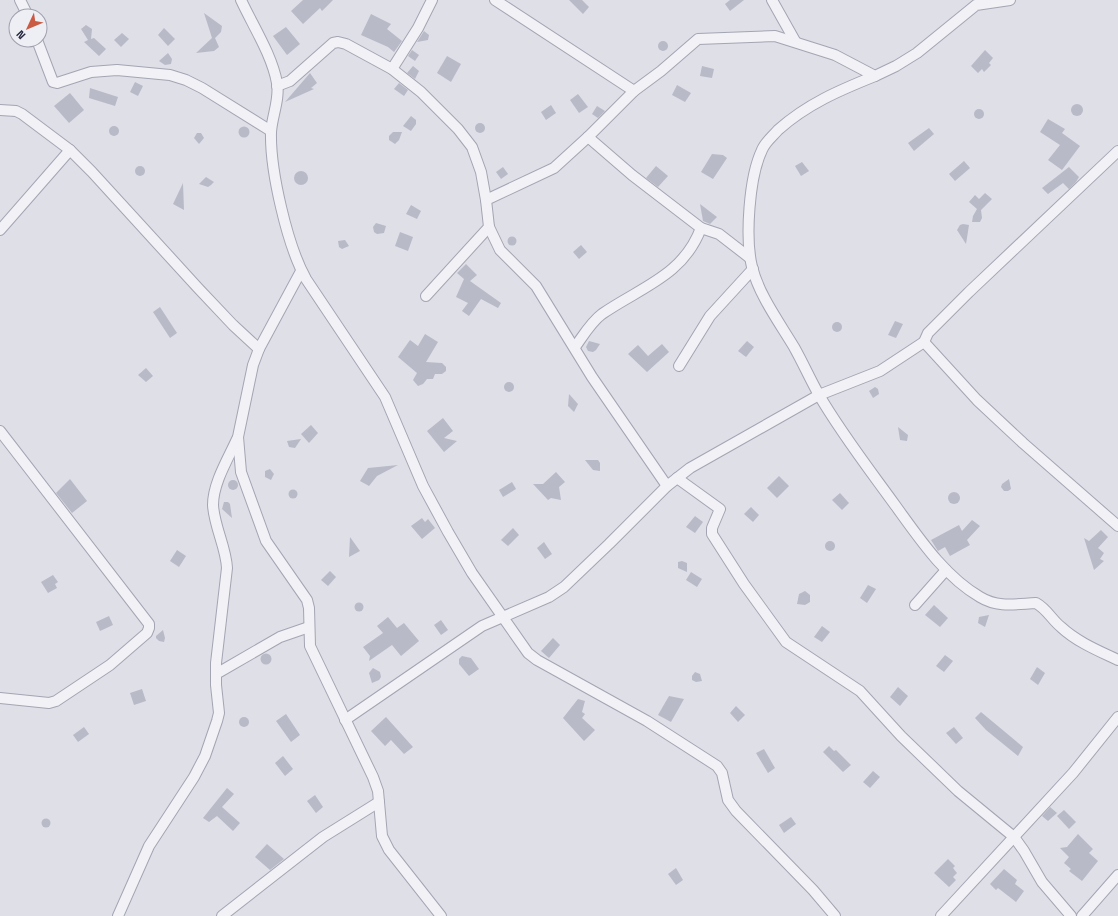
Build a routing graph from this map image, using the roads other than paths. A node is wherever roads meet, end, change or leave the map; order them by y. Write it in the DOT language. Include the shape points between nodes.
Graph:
graph roads {
  1 [pos="241,0"];
  2 [pos="432,0"];
  3 [pos="495,0"];
  4 [pos="772,0"];
  5 [pos="1010,0"];
  6 [pos="992,1"];
  7 [pos="795,41"];
  8 [pos="40,48"];
  9 [pos="392,69"];
  10 [pos="875,76"];
  11 [pos="278,86"];
  12 [pos="634,91"];
  13 [pos="0,110"];
  14 [pos="271,131"];
  15 [pos="588,137"];
  16 [pos="70,150"];
  17 [pos="1118,151"];
  18 [pos="486,200"];
  19 [pos="489,227"];
  20 [pos="701,228"];
  21 [pos="0,230"];
  22 [pos="750,258"];
  23 [pos="753,269"];
  24 [pos="301,270"];
  25 [pos="426,296"];
  26 [pos="924,342"];
  27 [pos="575,347"];
  28 [pos="259,349"];
  29 [pos="679,366"];
  30 [pos="819,395"];
  31 [pos="0,431"];
  32 [pos="238,437"];
  33 [pos="677,478"];
  34 [pos="667,486"];
  35 [pos="1118,526"];
  36 [pos="946,570"];
  37 [pos="915,605"];
  38 [pos="503,616"];
  39 [pos="309,627"];
  40 [pos="1118,660"];
  41 [pos="216,674"];
  42 [pos="0,698"];
  43 [pos="1118,717"];
  44 [pos="345,720"];
  45 [pos="379,802"];
  46 [pos="1014,837"];
  47 [pos="1118,875"];
  48 [pos="118,916"];
  49 [pos="222,916"];
  50 [pos="441,916"];
  51 [pos="834,916"];
  52 [pos="941,916"];
  53 [pos="1071,916"];
  54 [pos="1082,916"];
  1 -- 11 [label="street" via="274,71"];
  2 -- 9 [label="street"];
  3 -- 12 [label="street"];
  4 -- 7 [label="street"];
  5 -- 6 [label="street"];
  6 -- 10 [label="street" via="976,5 917,53"];
  7 -- 10 [label="street" via="835,55"];
  7 -- 12 [label="street" via="767,35 698,39"];
  8 -- 14 [label="street" via="53,82 57,83 90,72 117,70 170,75 202,88"];
  9 -- 11 [label="street" via="338,42 333,43 290,81"];
  9 -- 18 [label="street" via="421,92 472,147 481,172"];
  10 -- 22 [label="street" via="818,100 793,116 762,149 749,210"];
  11 -- 14 [label="street"];
  12 -- 15 [label="street"];
  13 -- 16 [label="street" via="22,114"];
  14 -- 24 [label="street" via="276,181"];
  15 -- 18 [label="street" via="554,168"];
  15 -- 20 [label="street"];
  16 -- 21 [label="street"];
  16 -- 28 [label="street" via="198,288"];
  17 -- 26 [label="street" via="969,292 928,333"];
  18 -- 19 [label="street"];
  19 -- 25 [label="street"];
  19 -- 27 [label="street" via="500,250 536,286"];
  20 -- 22 [label="street" via="720,234"];
  20 -- 27 [label="street" via="696,242 671,272 601,315"];
  22 -- 23 [label="street"];
  23 -- 29 [label="street" via="710,316"];
  23 -- 30 [label="street" via="763,294"];
  24 -- 28 [label="street"];
  24 -- 38 [label="street" via="385,397 423,486 472,573"];
  26 -- 30 [label="street" via="880,371"];
  26 -- 35 [label="street" via="982,405"];
  27 -- 34 [label="street" via="592,377"];
  28 -- 32 [label="street" via="253,365"];
  30 -- 33 [label="street" via="690,468"];
  30 -- 36 [label="street" via="909,525"];
  31 -- 42 [label="street" via="150,628 110,665 56,701 49,703"];
  32 -- 39 [label="street" via="241,472 266,541 307,600"];
  32 -- 41 [label="street" via="214,495 214,507 227,568"];
  33 -- 34 [label="street"];
  33 -- 46 [label="street" via="720,509 712,534 786,642 860,691 946,781"];
  34 -- 38 [label="street" via="564,587 549,597"];
  36 -- 37 [label="street"];
  36 -- 40 [label="street" via="980,597 997,605 1036,603 1042,606 1061,628"];
  38 -- 44 [label="street" via="464,637"];
  38 -- 51 [label="street" via="528,653 537,660 646,721 717,766 722,773 728,800 736,811 813,890"];
  39 -- 41 [label="street" via="280,637"];
  39 -- 44 [label="street" via="310,646"];
  41 -- 48 [label="street" via="219,713 205,756 187,789 149,846"];
  43 -- 46 [label="street" via="1073,773"];
  44 -- 45 [label="street" via="373,777"];
  45 -- 49 [label="street" via="323,837"];
  45 -- 50 [label="street" via="382,836 389,850"];
  46 -- 52 [label="street"];
  46 -- 53 [label="street" via="1042,882"];
  47 -- 54 [label="street"];
}
